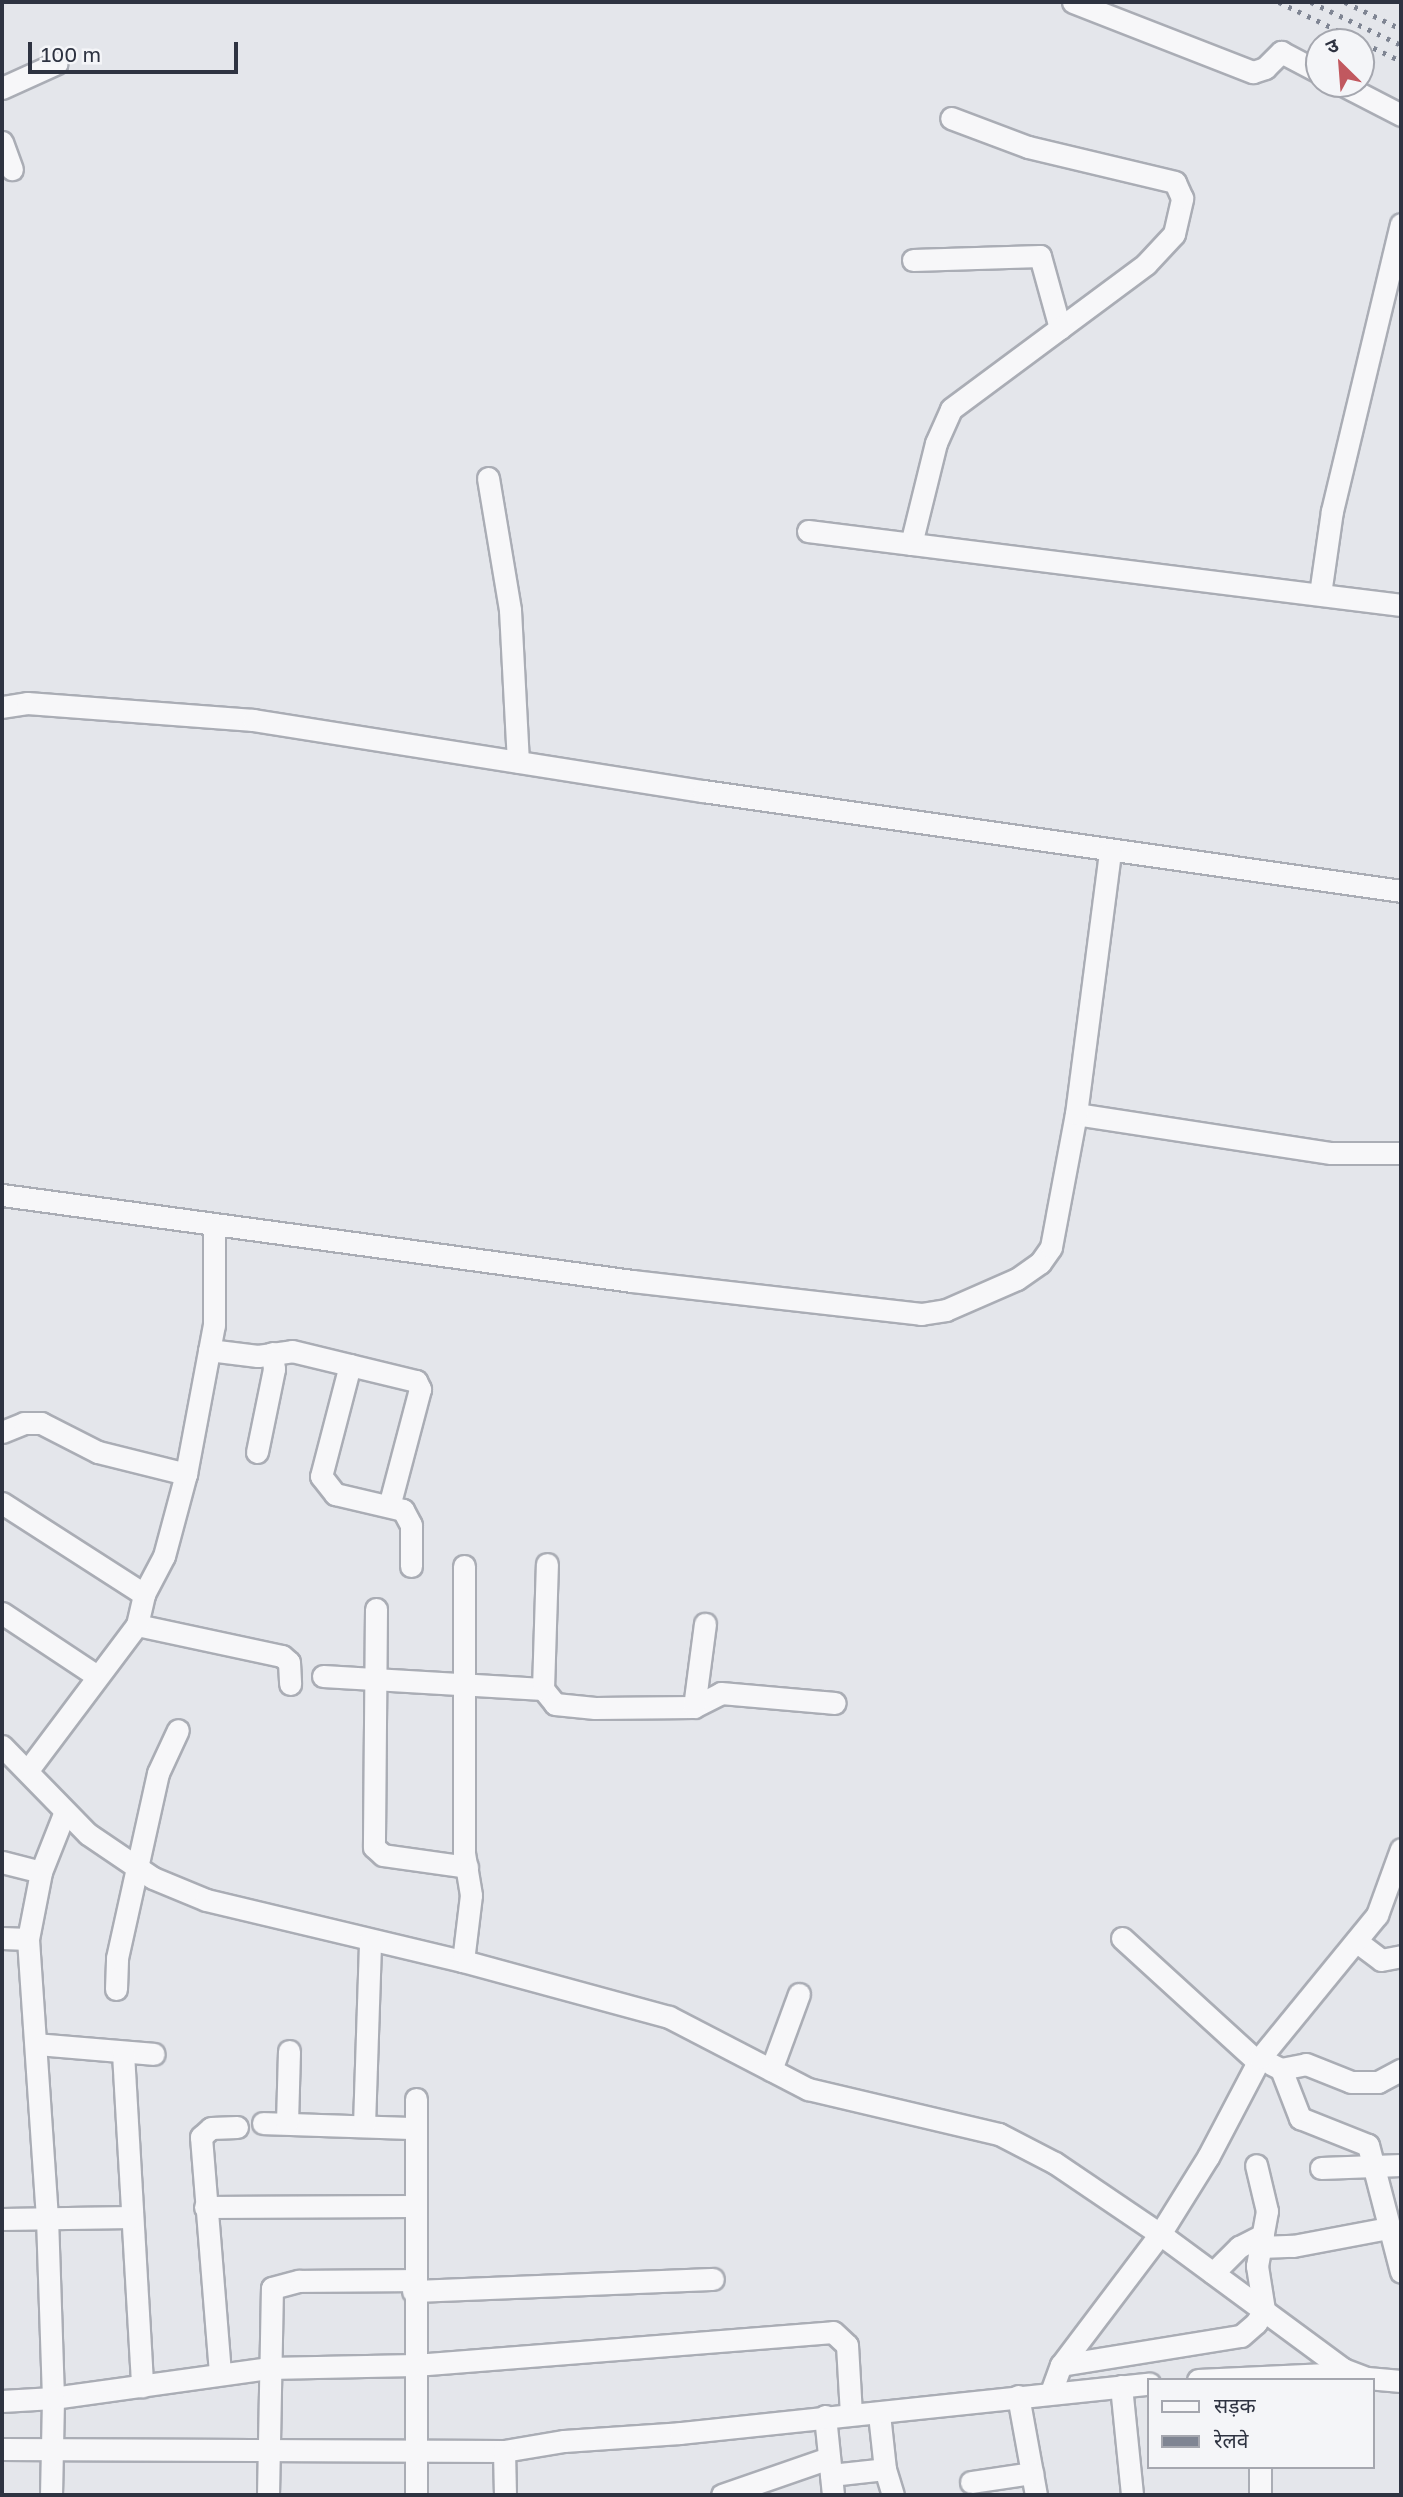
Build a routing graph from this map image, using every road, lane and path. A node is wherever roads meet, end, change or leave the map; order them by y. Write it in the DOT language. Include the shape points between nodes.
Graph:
graph roads {
  1 [pos="1073,2"];
  2 [pos="57,63"];
  3 [pos="1305,65"];
  4 [pos="2,88"];
  5 [pos="1368,98"];
  6 [pos="1401,115"];
  7 [pos="951,118"];
  8 [pos="2,142"];
  9 [pos="12,169"];
  10 [pos="1401,224"];
  11 [pos="913,260"];
  12 [pos="1060,328"];
  13 [pos="488,478"];
  14 [pos="808,531"];
  15 [pos="911,544"];
  16 [pos="1320,594"];
  17 [pos="1401,605"];
  18 [pos="2,707"];
  19 [pos="518,762"];
  20 [pos="1110,850"];
  21 [pos="1401,891"];
  22 [pos="1076,1114"];
  23 [pos="1401,1153"];
  24 [pos="2,1195"];
  25 [pos="214,1224"];
  26 [pos="209,1350"];
  27 [pos="272,1353"];
  28 [pos="350,1365"];
  29 [pos="2,1432"];
  30 [pos="257,1452"];
  31 [pos="186,1474"];
  32 [pos="2,1503"];
  33 [pos="389,1506"];
  34 [pos="547,1564"];
  35 [pos="411,1566"];
  36 [pos="464,1566"];
  37 [pos="144,1594"];
  38 [pos="376,1609"];
  39 [pos="2,1613"];
  40 [pos="705,1624"];
  41 [pos="137,1625"];
  42 [pos="97,1676"];
  43 [pos="323,1676"];
  44 [pos="374,1679"];
  45 [pos="463,1681"];
  46 [pos="290,1684"];
  47 [pos="543,1689"];
  48 [pos="835,1703"];
  49 [pos="694,1707"];
  50 [pos="178,1730"];
  51 [pos="2,1746"];
  52 [pos="28,1770"];
  53 [pos="64,1814"];
  54 [pos="1401,1849"];
  55 [pos="2,1862"];
  56 [pos="467,1867"];
  57 [pos="136,1868"];
  58 [pos="41,1872"];
  59 [pos="2,1938"];
  60 [pos="1122,1938"];
  61 [pos="28,1939"];
  62 [pos="370,1940"];
  63 [pos="1354,1944"];
  64 [pos="1401,1956"];
  65 [pos="463,1961"];
  66 [pos="116,1989"];
  67 [pos="799,1994"];
  68 [pos="36,2044"];
  69 [pos="289,2051"];
  70 [pos="123,2053"];
  71 [pos="154,2054"];
  72 [pos="1261,2057"];
  73 [pos="1281,2069"];
  74 [pos="771,2070"];
  75 [pos="1401,2070"];
  76 [pos="416,2099"];
  77 [pos="263,2123"];
  78 [pos="287,2123"];
  79 [pos="364,2125"];
  80 [pos="237,2127"];
  81 [pos="415,2128"];
  82 [pos="1371,2164"];
  83 [pos="1256,2165"];
  84 [pos="1401,2165"];
  85 [pos="1321,2168"];
  86 [pos="414,2206"];
  87 [pos="205,2207"];
  88 [pos="132,2217"];
  89 [pos="47,2218"];
  90 [pos="2,2219"];
  91 [pos="1388,2228"];
  92 [pos="1160,2234"];
  93 [pos="1262,2241"];
  94 [pos="1401,2272"];
  95 [pos="1213,2273"];
  96 [pos="713,2279"];
  97 [pos="413,2286"];
  98 [pos="1264,2310"];
  99 [pos="415,2365"];
  100 [pos="1061,2365"];
  101 [pos="268,2368"];
  102 [pos="1343,2368"];
  103 [pos="220,2373"];
  104 [pos="1259,2378"];
  105 [pos="1367,2378"];
  106 [pos="1375,2379"];
  107 [pos="1401,2381"];
  108 [pos="1148,2384"];
  109 [pos="142,2386"];
  110 [pos="1121,2386"];
  111 [pos="1051,2392"];
  112 [pos="1018,2396"];
  113 [pos="53,2398"];
  114 [pos="2,2401"];
  115 [pos="851,2414"];
  116 [pos="879,2414"];
  117 [pos="825,2416"];
  118 [pos="2,2449"];
  119 [pos="51,2450"];
  120 [pos="267,2450"];
  121 [pos="416,2451"];
  122 [pos="504,2451"];
  123 [pos="885,2469"];
  124 [pos="1260,2469"];
  125 [pos="1032,2473"];
  126 [pos="831,2476"];
  127 [pos="971,2482"];
  128 [pos="51,2495"];
  129 [pos="268,2495"];
  130 [pos="416,2495"];
  131 [pos="505,2495"];
  132 [pos="722,2495"];
  133 [pos="892,2495"];
  134 [pos="1036,2495"];
  135 [pos="1132,2495"];
  136 [pos="1260,2495"];
  1 -- 3 [label="street" via="1253,72 1265,68 1281,52"];
  2 -- 4 [label="street"];
  5 -- 6 [label="street"];
  7 -- 12 [label="street" via="1028,147 1179,185 1180,215 1166,246"];
  8 -- 9 [label="street"];
  10 -- 16 [label="street" via="1332,511"];
  11 -- 12 [label="street" via="1041,256"];
  12 -- 15 [label="street" via="951,409 936,443"];
  13 -- 19 [label="street" via="510,610"];
  14 -- 15 [label="street"];
  15 -- 16 [label="street"];
  16 -- 17 [label="street"];
  18 -- 19 [label="street" via="27,703 253,720"];
  19 -- 20 [label="street"];
  20 -- 21 [label="street"];
  20 -- 22 [label="street"];
  22 -- 23 [label="street" via="1331,1153"];
  22 -- 25 [label="street" via="1059,1224 1040,1263 971,1301 921,1314"];
  24 -- 25 [label="street"];
  25 -- 26 [label="street" via="214,1325"];
  26 -- 27 [label="street"];
  26 -- 31 [label="street"];
  27 -- 28 [label="street" via="292,1351"];
  27 -- 30 [label="street" via="274,1369"];
  28 -- 33 [label="street" via="321,1476 335,1494"];
  28 -- 33 [label="street" via="413,1380 420,1389"];
  29 -- 31 [label="street" via="24,1423 41,1423 98,1452"];
  31 -- 37 [label="street" via="163,1556"];
  32 -- 37 [label="street"];
  33 -- 35 [label="street" via="408,1516"];
  34 -- 47 [label="street"];
  36 -- 45 [label="street"];
  37 -- 41 [label="street"];
  38 -- 44 [label="street"];
  39 -- 42 [label="street"];
  40 -- 49 [label="street"];
  41 -- 42 [label="street"];
  41 -- 46 [label="street" via="282,1656 289,1662"];
  42 -- 52 [label="street"];
  43 -- 44 [label="street"];
  44 -- 45 [label="street"];
  44 -- 56 [label="street" via="374,1847 383,1855"];
  45 -- 47 [label="street"];
  45 -- 56 [label="street"];
  47 -- 49 [label="street" via="555,1704"];
  48 -- 49 [label="street" via="721,1693"];
  50 -- 57 [label="street" via="158,1773"];
  51 -- 52 [label="street"];
  52 -- 53 [label="street"];
  53 -- 57 [label="street"];
  53 -- 58 [label="street"];
  54 -- 63 [label="street" via="1382,1905"];
  55 -- 58 [label="street"];
  56 -- 65 [label="street" via="471,1895"];
  57 -- 62 [label="street" via="206,1900"];
  57 -- 66 [label="street" via="117,1958"];
  58 -- 61 [label="street"];
  59 -- 61 [label="street"];
  60 -- 72 [label="street"];
  61 -- 68 [label="street"];
  62 -- 65 [label="street"];
  62 -- 79 [label="street"];
  63 -- 64 [label="street" via="1381,1960"];
  63 -- 72 [label="street"];
  65 -- 74 [label="street" via="669,2017"];
  67 -- 74 [label="street"];
  68 -- 70 [label="street"];
  68 -- 89 [label="street"];
  69 -- 78 [label="street"];
  70 -- 71 [label="street"];
  70 -- 88 [label="street"];
  72 -- 73 [label="street"];
  72 -- 92 [label="street" via="1208,2157"];
  73 -- 75 [label="street" via="1306,2064 1351,2082 1378,2082"];
  73 -- 82 [label="street" via="1300,2118 1362,2141 1371,2150"];
  74 -- 92 [label="street" via="808,2089 999,2134 1055,2162"];
  76 -- 81 [label="street"];
  77 -- 78 [label="street"];
  78 -- 79 [label="street"];
  79 -- 81 [label="street"];
  80 -- 87 [label="street" via="203,2133"];
  81 -- 86 [label="street"];
  82 -- 84 [label="street"];
  82 -- 85 [label="street"];
  82 -- 91 [label="street"];
  83 -- 93 [label="street" via="1267,2211"];
  86 -- 87 [label="street"];
  86 -- 97 [label="street"];
  87 -- 103 [label="street"];
  88 -- 89 [label="street"];
  88 -- 109 [label="street"];
  89 -- 90 [label="street"];
  89 -- 113 [label="street"];
  91 -- 93 [label="street" via="1293,2246"];
  91 -- 94 [label="street"];
  92 -- 95 [label="street"];
  92 -- 100 [label="street"];
  93 -- 95 [label="street" via="1238,2248"];
  93 -- 98 [label="street" via="1257,2266"];
  95 -- 98 [label="street"];
  96 -- 97 [label="street"];
  97 -- 99 [label="street"];
  97 -- 101 [label="street" via="277,2284 270,2294"];
  98 -- 100 [label="street" via="1241,2336"];
  98 -- 102 [label="street"];
  99 -- 101 [label="street"];
  99 -- 115 [label="street" via="833,2332 847,2346"];
  99 -- 121 [label="street"];
  100 -- 111 [label="street"];
  101 -- 103 [label="street"];
  101 -- 120 [label="street"];
  102 -- 104 [label="street" via="1326,2374"];
  102 -- 105 [label="street"];
  103 -- 109 [label="street"];
  106 -- 107 [label="street"];
  108 -- 110 [label="street"];
  109 -- 113 [label="street"];
  110 -- 111 [label="street"];
  110 -- 135 [label="street"];
  111 -- 112 [label="street"];
  112 -- 116 [label="street"];
  112 -- 125 [label="street"];
  113 -- 114 [label="street"];
  113 -- 119 [label="street"];
  115 -- 116 [label="street"];
  115 -- 117 [label="street"];
  116 -- 123 [label="street"];
  117 -- 122 [label="street"];
  117 -- 126 [label="street"];
  118 -- 119 [label="street"];
  119 -- 120 [label="street"];
  119 -- 128 [label="street"];
  120 -- 121 [label="street"];
  120 -- 129 [label="street"];
  121 -- 122 [label="street"];
  121 -- 130 [label="street"];
  122 -- 131 [label="street"];
  123 -- 126 [label="street"];
  123 -- 133 [label="street"];
  124 -- 136 [label="street"];
  125 -- 127 [label="street"];
  125 -- 134 [label="street"];
  126 -- 132 [label="street"];
}
